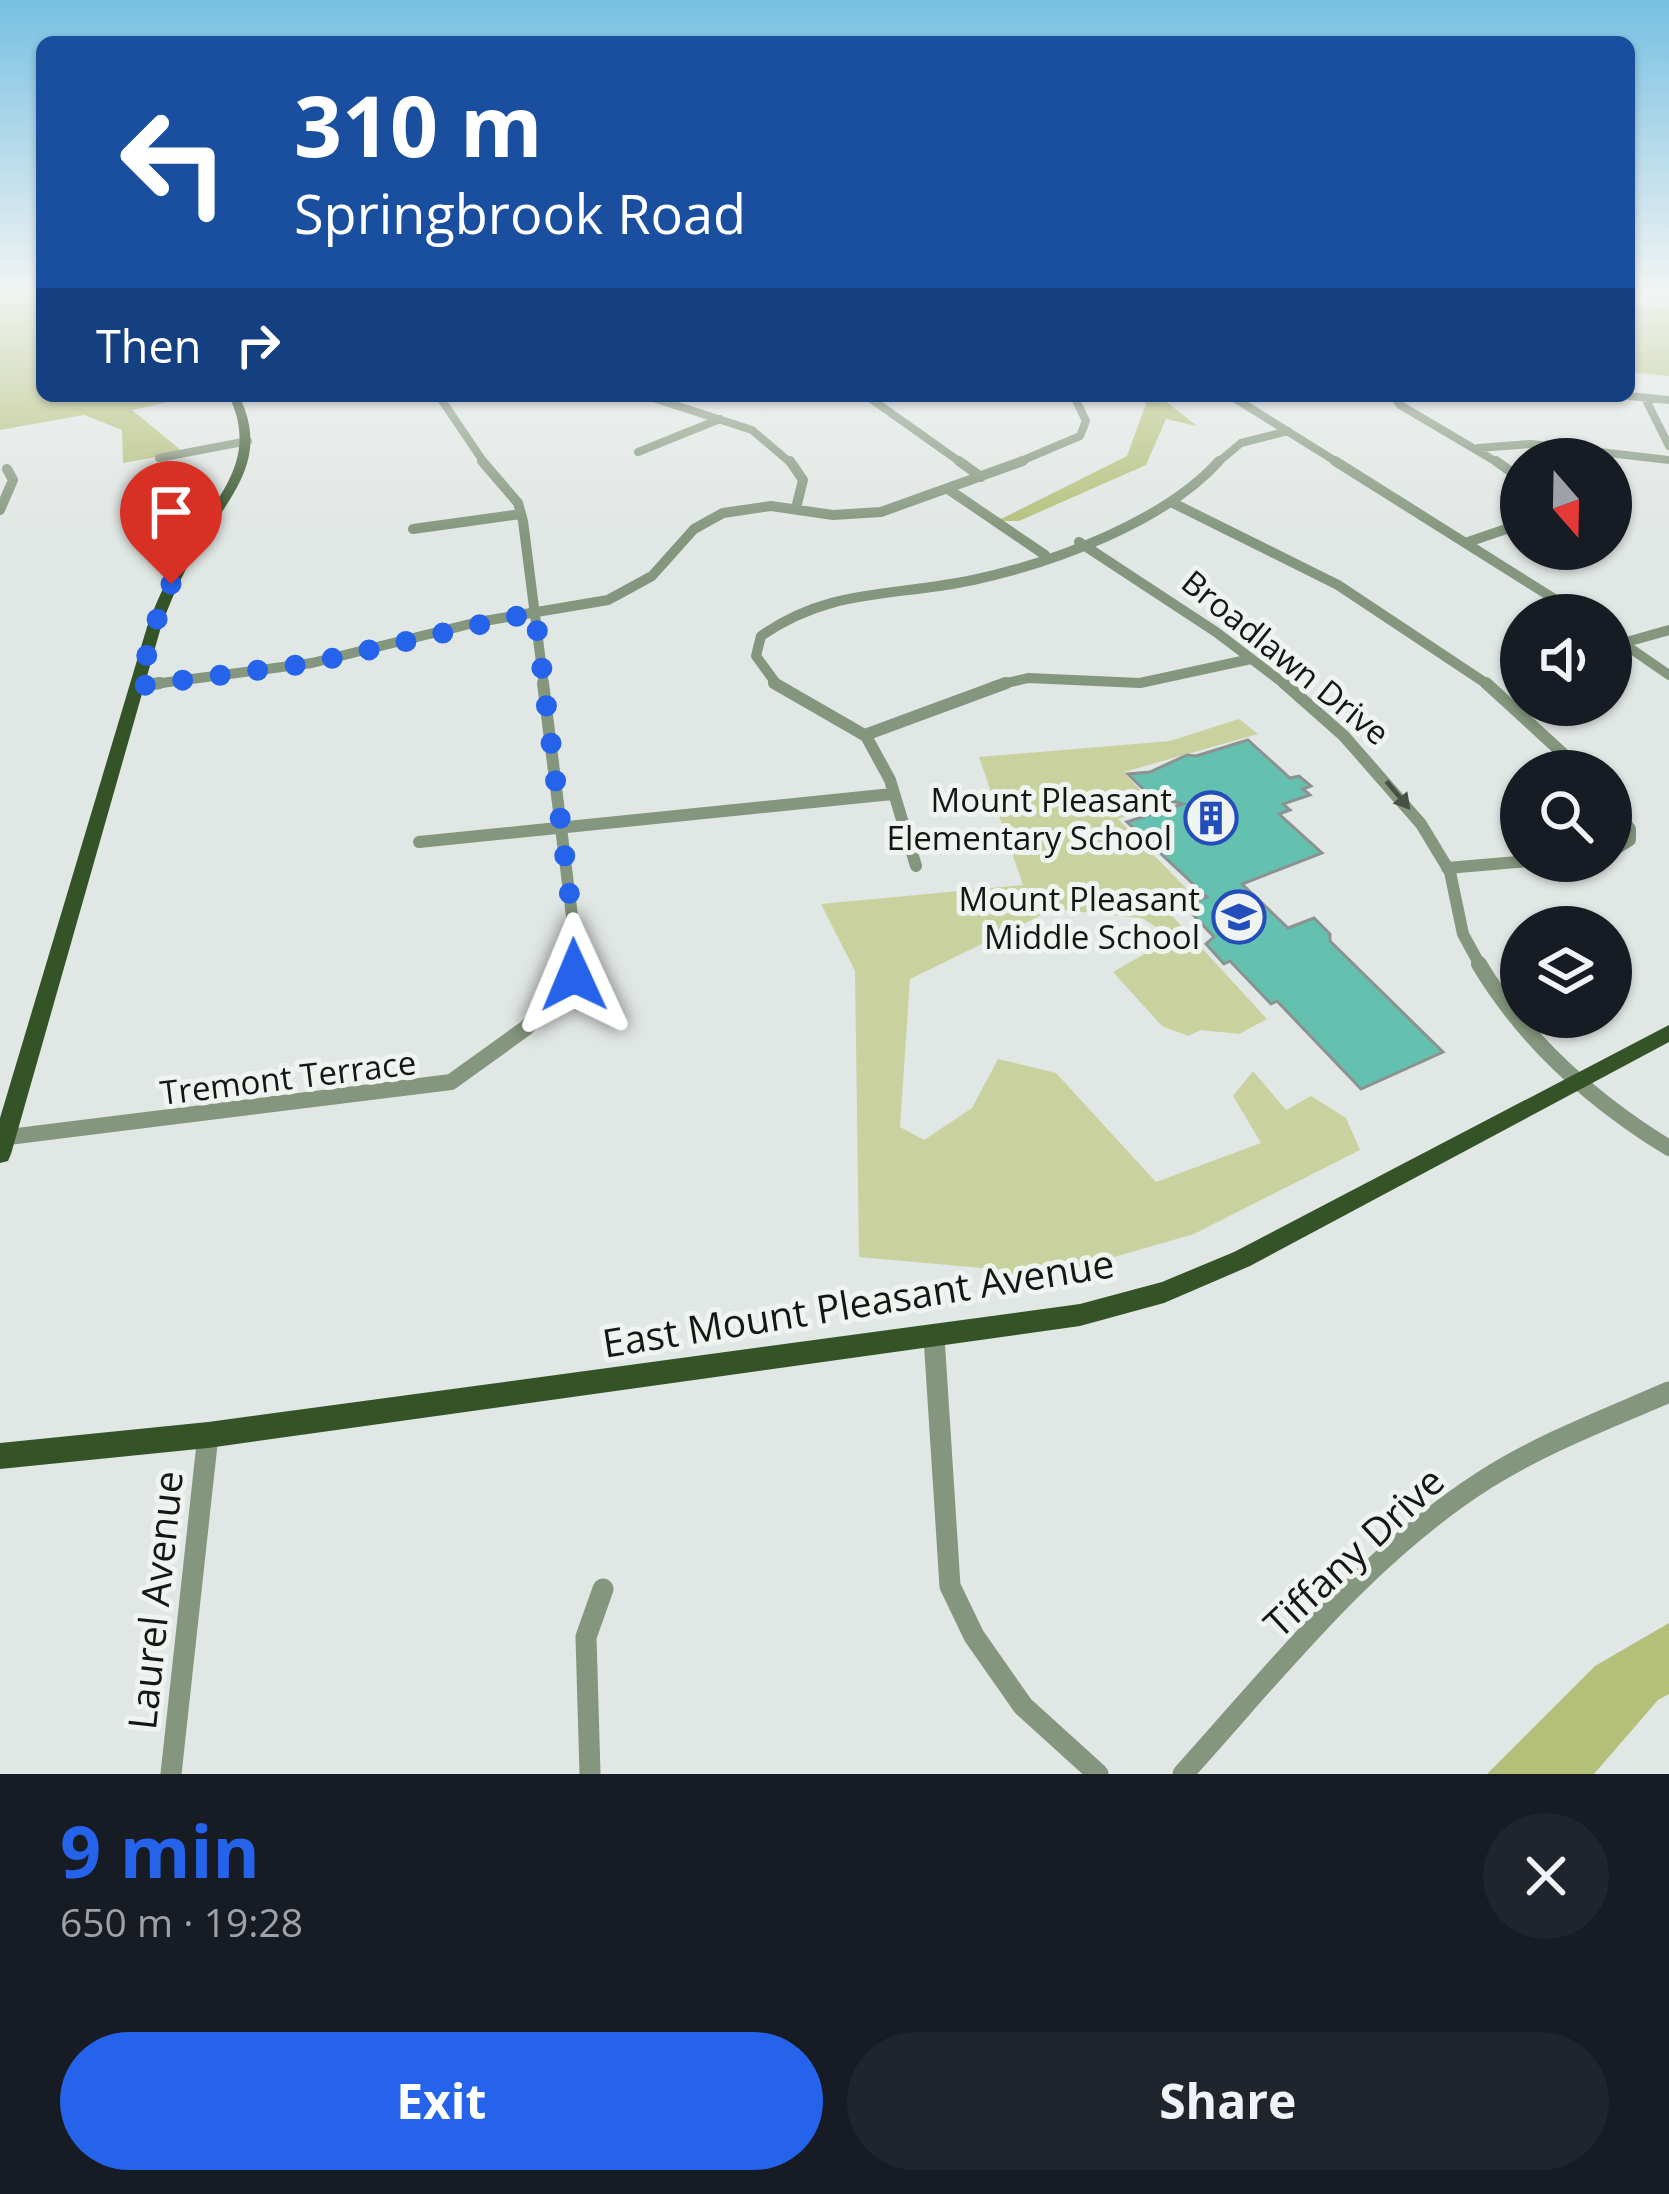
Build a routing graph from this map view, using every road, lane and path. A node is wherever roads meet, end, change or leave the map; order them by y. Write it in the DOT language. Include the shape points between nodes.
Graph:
graph roads {
  1 [pos="1635,397"];
  2 [pos="1645,398"];
  3 [pos="1669,400"];
  4 [pos="237,402"];
  5 [pos="443,402"];
  6 [pos="666,402"];
  7 [pos="875,402"];
  8 [pos="1077,402"];
  9 [pos="1241,402"];
  10 [pos="1398,402"];
  11 [pos="720,419"];
  12 [pos="1288,431"];
  13 [pos="248,441"];
  14 [pos="1669,446"];
  15 [pos="1478,448"];
  16 [pos="638,452"];
  17 [pos="159,458"];
  18 [pos="1669,460"];
  19 [pos="1500,463"];
  20 [pos="7,469"];
  21 [pos="981,477"];
  22 [pos="948,489"];
  23 [pos="1173,503"];
  24 [pos="796,508"];
  25 [pos="0,510"];
  26 [pos="521,514"];
  27 [pos="413,529"];
  28 [pos="1500,531"];
  29 [pos="1079,542"];
  30 [pos="1468,542"];
  31 [pos="1045,555"];
  32 [pos="1548,594"];
  33 [pos="535,612"];
  34 [pos="1669,630"];
  35 [pos="1632,636"];
  36 [pos="1632,649"];
  37 [pos="1251,659"];
  38 [pos="1669,675"];
  39 [pos="139,686"];
  40 [pos="865,735"];
  41 [pos="1561,750"];
  42 [pos="892,794"];
  43 [pos="564,826"];
  44 [pos="419,842"];
  45 [pos="1500,864"];
  46 [pos="916,866"];
  47 [pos="1447,868"];
  48 [pos="1669,1033"];
  49 [pos="1582,1080"];
  50 [pos="2,1144"];
  51 [pos="1669,1148"];
  52 [pos="934,1336"];
  53 [pos="1669,1392"];
  54 [pos="208,1435"];
  55 [pos="0,1456"];
  56 [pos="603,1589"];
  57 [pos="171,1774"];
  58 [pos="590,1774"];
  59 [pos="1098,1774"];
  60 [pos="1183,1774"];
  1 -- 2 [label="street"];
  2 -- 3 [label="street"];
  2 -- 14 [label="street"];
  4 -- 13 [label="main road"];
  5 -- 26 [label="street, Tremont Terrace"];
  6 -- 11 [label="street"];
  7 -- 21 [label="street"];
  8 -- 21 [label="street" via="1086,421 1080,436"];
  9 -- 12 [label="street"];
  10 -- 15 [label="street"];
  11 -- 16 [label="street"];
  11 -- 24 [label="street" via="762,436 798,470 804,488"];
  12 -- 23 [label="street" via="1234,447"];
  12 -- 30 [label="street"];
  13 -- 17 [label="street"];
  13 -- 39 [label="main road" via="234,484 166,594"];
  15 -- 18 [label="street" via="1531,444"];
  15 -- 19 [label="street"];
  20 -- 25 [label="street" via="13,480"];
  21 -- 22 [label="street"];
  22 -- 24 [label="street" via="872,514"];
  22 -- 31 [label="street"];
  23 -- 29 [label="street"];
  23 -- 41 [label="street" via="1358,595 1521,710"];
  24 -- 33 [label="street" via="716,515 638,586 608,600"];
  26 -- 27 [label="street"];
  26 -- 33 [label="street, Tremont Terrace"];
  28 -- 30 [label="street"];
  29 -- 31 [label="street"];
  29 -- 37 [label="street, Broadlawn Drive"];
  30 -- 32 [label="street"];
  31 -- 40 [label="street" via="983,578 841,596 760,636 757,656 772,684"];
  33 -- 39 [label="street" via="312,663"];
  33 -- 43 [label="street, Tremont Terrace"];
  34 -- 35 [label="street"];
  36 -- 38 [label="street"];
  37 -- 40 [label="street" via="1140,683 1028,677"];
  37 -- 47 [label="street, Broadlawn Drive, one-way" via="1357,745"];
  39 -- 50 [label="main road"];
  40 -- 42 [label="street"];
  42 -- 43 [label="street"];
  42 -- 46 [label="street"];
  43 -- 44 [label="street"];
  43 -- 50 [label="street, Tremont Terrace" via="574,975 472,1072 429,1087"];
  45 -- 47 [label="street"];
  47 -- 49 [label="street, Broadlawn Drive" via="1458,924 1490,983"];
  48 -- 49 [label="main road, East Mount Pleasant Avenue"];
  49 -- 51 [label="street"];
  49 -- 52 [label="main road, East Mount Pleasant Avenue" via="1164,1292 1080,1315"];
  52 -- 54 [label="main road, East Mount Pleasant Avenue"];
  52 -- 59 [label="street" via="950,1586 1023,1706"];
  53 -- 60 [label="street, Tiffany Drive" via="1484,1480 1421,1528 1348,1594"];
  54 -- 55 [label="main road, East Mount Pleasant Avenue"];
  54 -- 57 [label="street, Laurel Avenue"];
  56 -- 58 [label="street" via="586,1637"];
}
